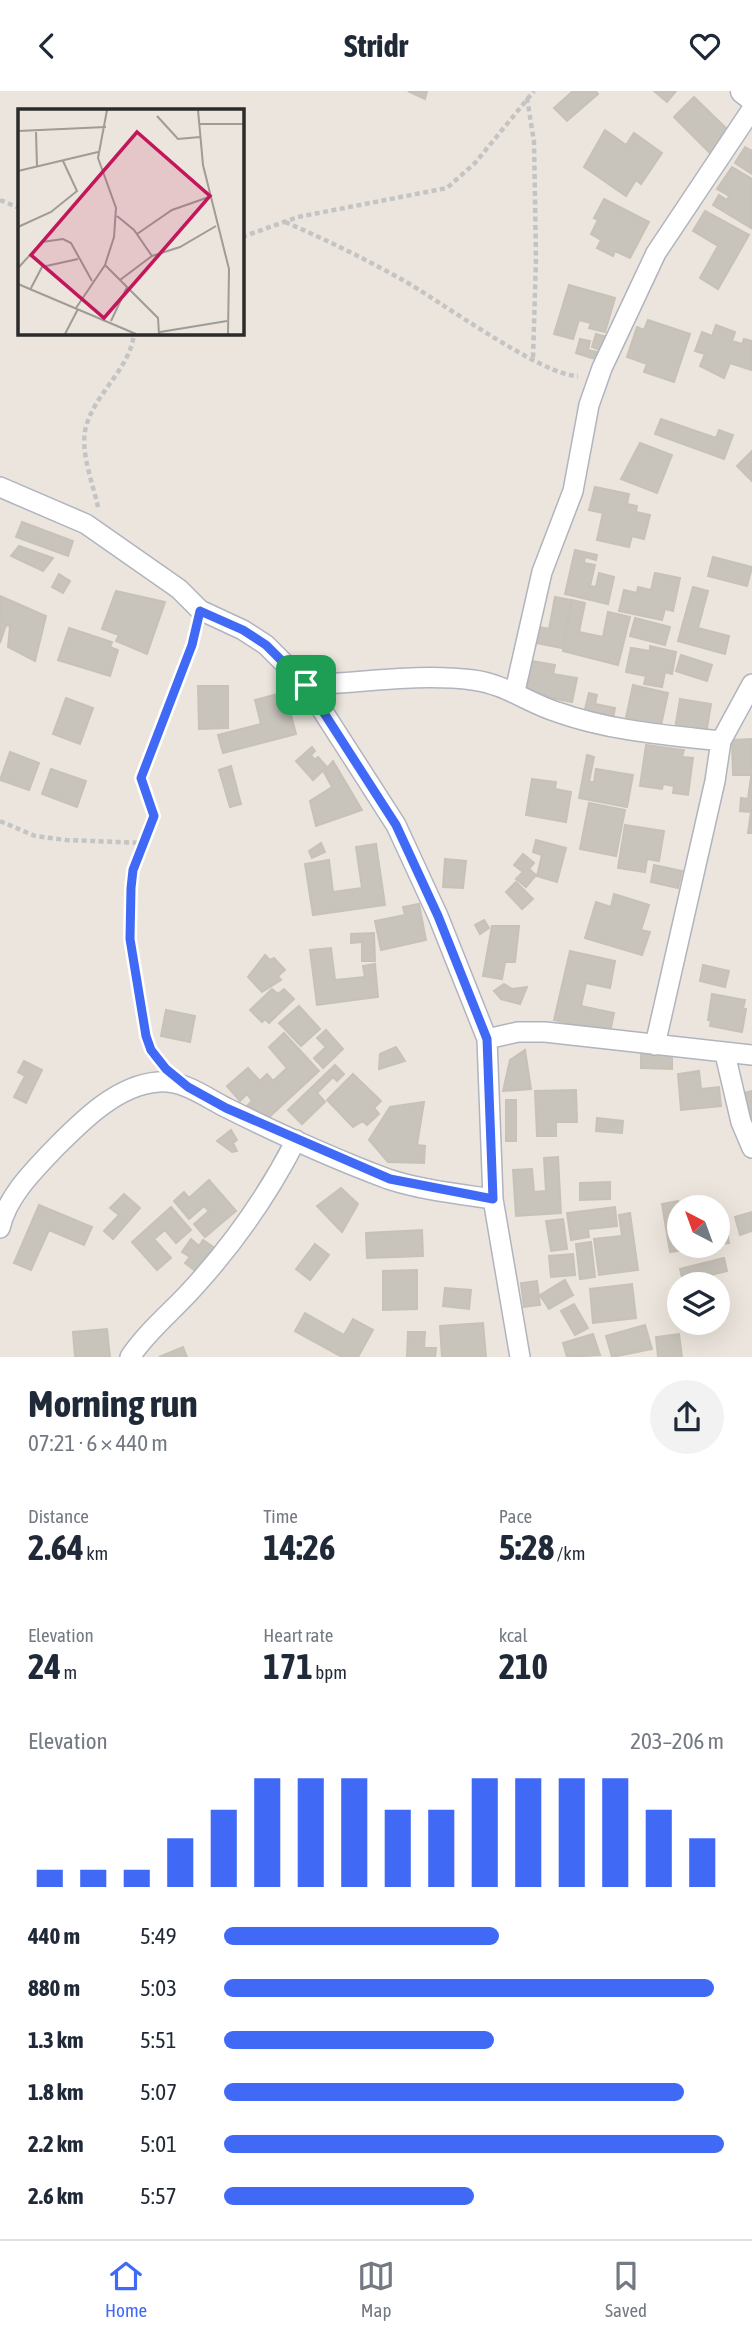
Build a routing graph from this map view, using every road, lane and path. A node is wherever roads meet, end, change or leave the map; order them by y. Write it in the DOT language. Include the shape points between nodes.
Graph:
graph roads {
  1 [pos="534,91"];
  2 [pos="743,91"];
  3 [pos="527,98"];
  4 [pos="752,98"];
  5 [pos="752,109"];
  6 [pos="0,199"];
  7 [pos="18,208"];
  8 [pos="285,222"];
  9 [pos="243,237"];
  10 [pos="134,334"];
  11 [pos="533,359"];
  12 [pos="602,368"];
  13 [pos="0,487"];
  14 [pos="101,533"];
  15 [pos="200,611"];
  16 [pos="752,684"];
  17 [pos="306,685"];
  18 [pos="515,691"];
  19 [pos="721,741"];
  20 [pos="0,821"];
  21 [pos="145,843"];
  22 [pos="487,1039"];
  23 [pos="654,1045"];
  24 [pos="725,1053"];
  25 [pos="752,1055"];
  26 [pos="188,1087"];
  27 [pos="296,1140"];
  28 [pos="752,1147"];
  29 [pos="493,1199"];
  30 [pos="0,1229"];
  31 [pos="130,1357"];
  32 [pos="520,1357"];
  1 -- 3 [label="path"];
  2 -- 4 [label="street"];
  3 -- 8 [label="path" via="475,163 447,188"];
  3 -- 11 [label="path" via="534,142"];
  5 -- 12 [label="street" via="656,253"];
  6 -- 7 [label="path"];
  8 -- 9 [label="path"];
  8 -- 11 [label="path" via="399,278"];
  10 -- 14 [label="path" via="85,432"];
  11 -- 12 [label="path" via="568,376"];
  12 -- 18 [label="street" via="589,405 573,491 539,583"];
  13 -- 14 [label="street" via="57,509"];
  14 -- 15 [label="street" via="179,589"];
  15 -- 17 [label="street" via="266,645"];
  15 -- 21 [label="path" via="192,645 141,778 154,816"];
  16 -- 19 [label="street"];
  17 -- 18 [label="street" via="444,678 475,680"];
  17 -- 22 [label="street" via="396,825"];
  18 -- 19 [label="street" via="554,712 610,728"];
  19 -- 23 [label="street"];
  20 -- 21 [label="path" via="45,837"];
  21 -- 26 [label="path" via="133,870 130,939 146,1036 166,1069"];
  22 -- 23 [label="street" via="545,1032"];
  22 -- 29 [label="street"];
  23 -- 24 [label="street"];
  24 -- 25 [label="street"];
  24 -- 28 [label="street" via="741,1122"];
  26 -- 27 [label="street"];
  26 -- 30 [label="street" via="162,1081 111,1099 45,1159 11,1201"];
  27 -- 29 [label="street" via="390,1179"];
  27 -- 31 [label="street" via="258,1204 197,1284"];
  29 -- 32 [label="street"];
}
